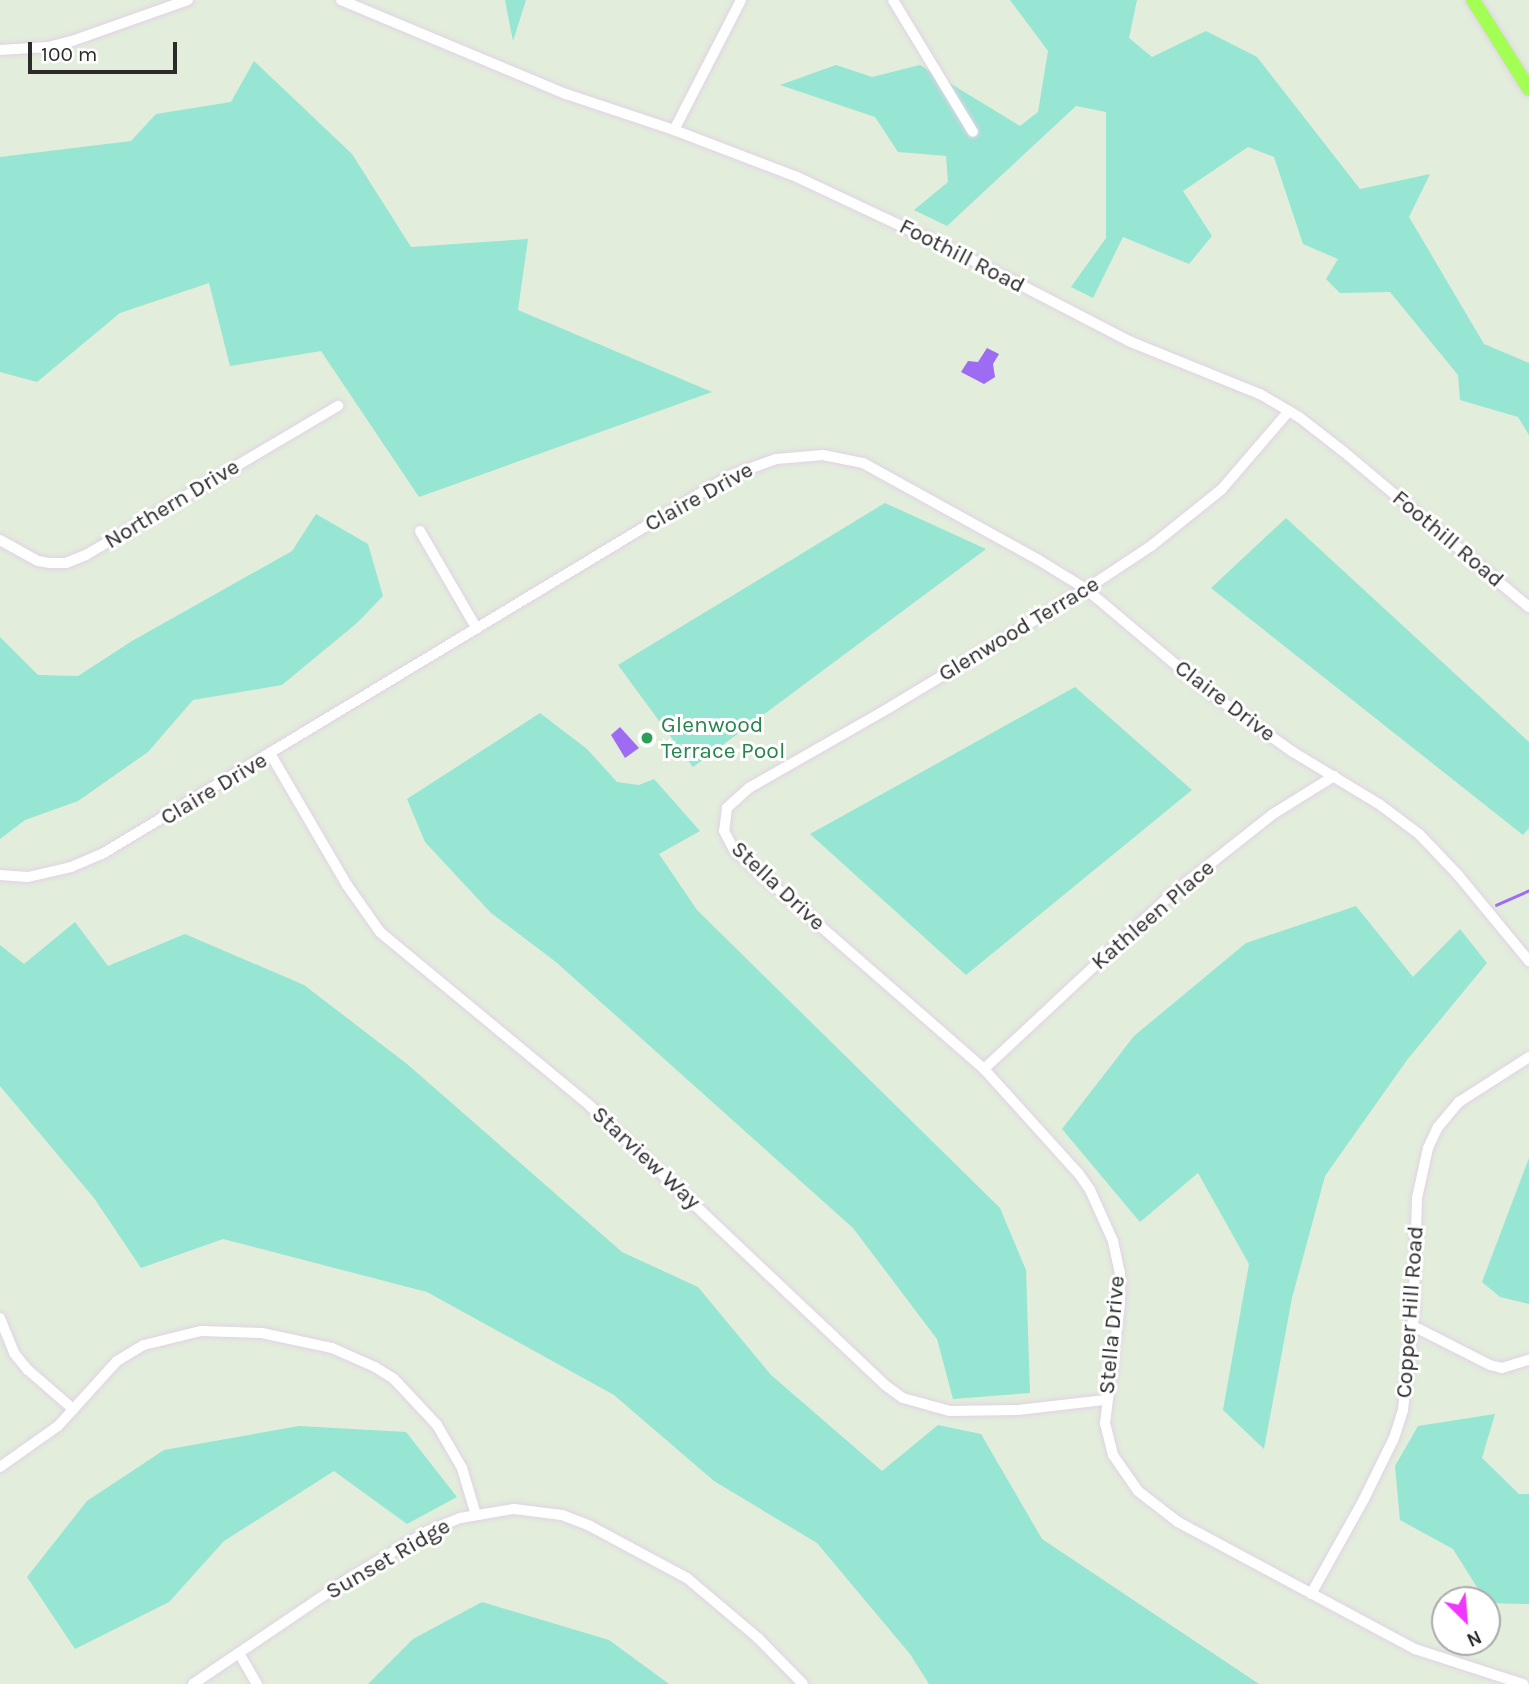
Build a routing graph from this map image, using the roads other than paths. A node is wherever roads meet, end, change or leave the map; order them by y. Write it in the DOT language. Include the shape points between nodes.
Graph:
graph roads {
  1 [pos="188,0"];
  2 [pos="341,0"];
  3 [pos="741,0"];
  4 [pos="893,0"];
  5 [pos="1473,0"];
  6 [pos="175,1"];
  7 [pos="0,50"];
  8 [pos="1529,89"];
  9 [pos="674,130"];
  10 [pos="973,132"];
  11 [pos="338,406"];
  12 [pos="1289,411"];
  13 [pos="420,531"];
  14 [pos="0,540"];
  15 [pos="1086,589"];
  16 [pos="1529,607"];
  17 [pos="477,629"];
  18 [pos="271,755"];
  19 [pos="1334,776"];
  20 [pos="724,815"];
  21 [pos="0,876"];
  22 [pos="1529,961"];
  23 [pos="1529,1057"];
  24 [pos="984,1069"];
  25 [pos="0,1318"];
  26 [pos="1413,1326"];
  27 [pos="1529,1360"];
  28 [pos="1105,1400"];
  29 [pos="73,1409"];
  30 [pos="0,1467"];
  31 [pos="476,1515"];
  32 [pos="1311,1594"];
  33 [pos="239,1653"];
  34 [pos="192,1684"];
  35 [pos="257,1684"];
  36 [pos="803,1684"];
  37 [pos="1523,1684"];
  1 -- 6 [label="street"];
  2 -- 9 [label="street, Foothill Road" via="566,94"];
  3 -- 9 [label="street"];
  4 -- 10 [label="street"];
  5 -- 8 [label="highway"];
  6 -- 7 [label="street" via="72,41"];
  9 -- 12 [label="street, Foothill Road" via="797,177 963,255 1131,342 1228,379"];
  11 -- 14 [label="street, Northern Drive" via="66,563 38,561"];
  12 -- 15 [label="street, Glenwood Terrace" via="1205,505"];
  12 -- 16 [label="street, Foothill Road"];
  13 -- 17 [label="street"];
  15 -- 17 [label="street, Claire Drive" via="863,463 808,455 751,466 729,476"];
  15 -- 19 [label="street, Claire Drive" via="1206,690"];
  15 -- 20 [label="street, Glenwood Terrace" via="749,788"];
  17 -- 18 [label="street, Claire Drive"];
  18 -- 21 [label="street, Claire Drive" via="102,855 27,877"];
  18 -- 28 [label="street, Starview Way" via="380,932 590,1106 885,1385 903,1398 950,1412"];
  19 -- 22 [label="street, Claire Drive" via="1419,834"];
  19 -- 24 [label="street, Kathleen Place" via="1273,814 1173,892"];
  20 -- 24 [label="street, Stella Drive" via="724,831 734,849"];
  23 -- 26 [label="street, Copper Hill Road" via="1459,1102 1428,1148 1417,1198"];
  24 -- 28 [label="street, Stella Drive" via="1079,1174 1109,1230 1120,1273"];
  25 -- 29 [label="street" via="14,1353"];
  26 -- 27 [label="street" via="1490,1365 1502,1368"];
  26 -- 32 [label="street, Copper Hill Road" via="1403,1410 1394,1438"];
  28 -- 32 [label="street, Stella Drive" via="1113,1455 1138,1492 1178,1522"];
  29 -- 30 [label="street" via="35,1445"];
  29 -- 31 [label="street" via="117,1362 144,1345 177,1335 262,1333 332,1348 375,1367 425,1410 463,1468"];
  31 -- 33 [label="street, Sunset Ridge" via="428,1531"];
  31 -- 36 [label="street, Sunset Ridge" via="514,1509 548,1513 611,1536 687,1578"];
  32 -- 37 [label="street, Stella Drive" via="1415,1649"];
  33 -- 34 [label="street, Sunset Ridge"];
  33 -- 35 [label="street"];
}
